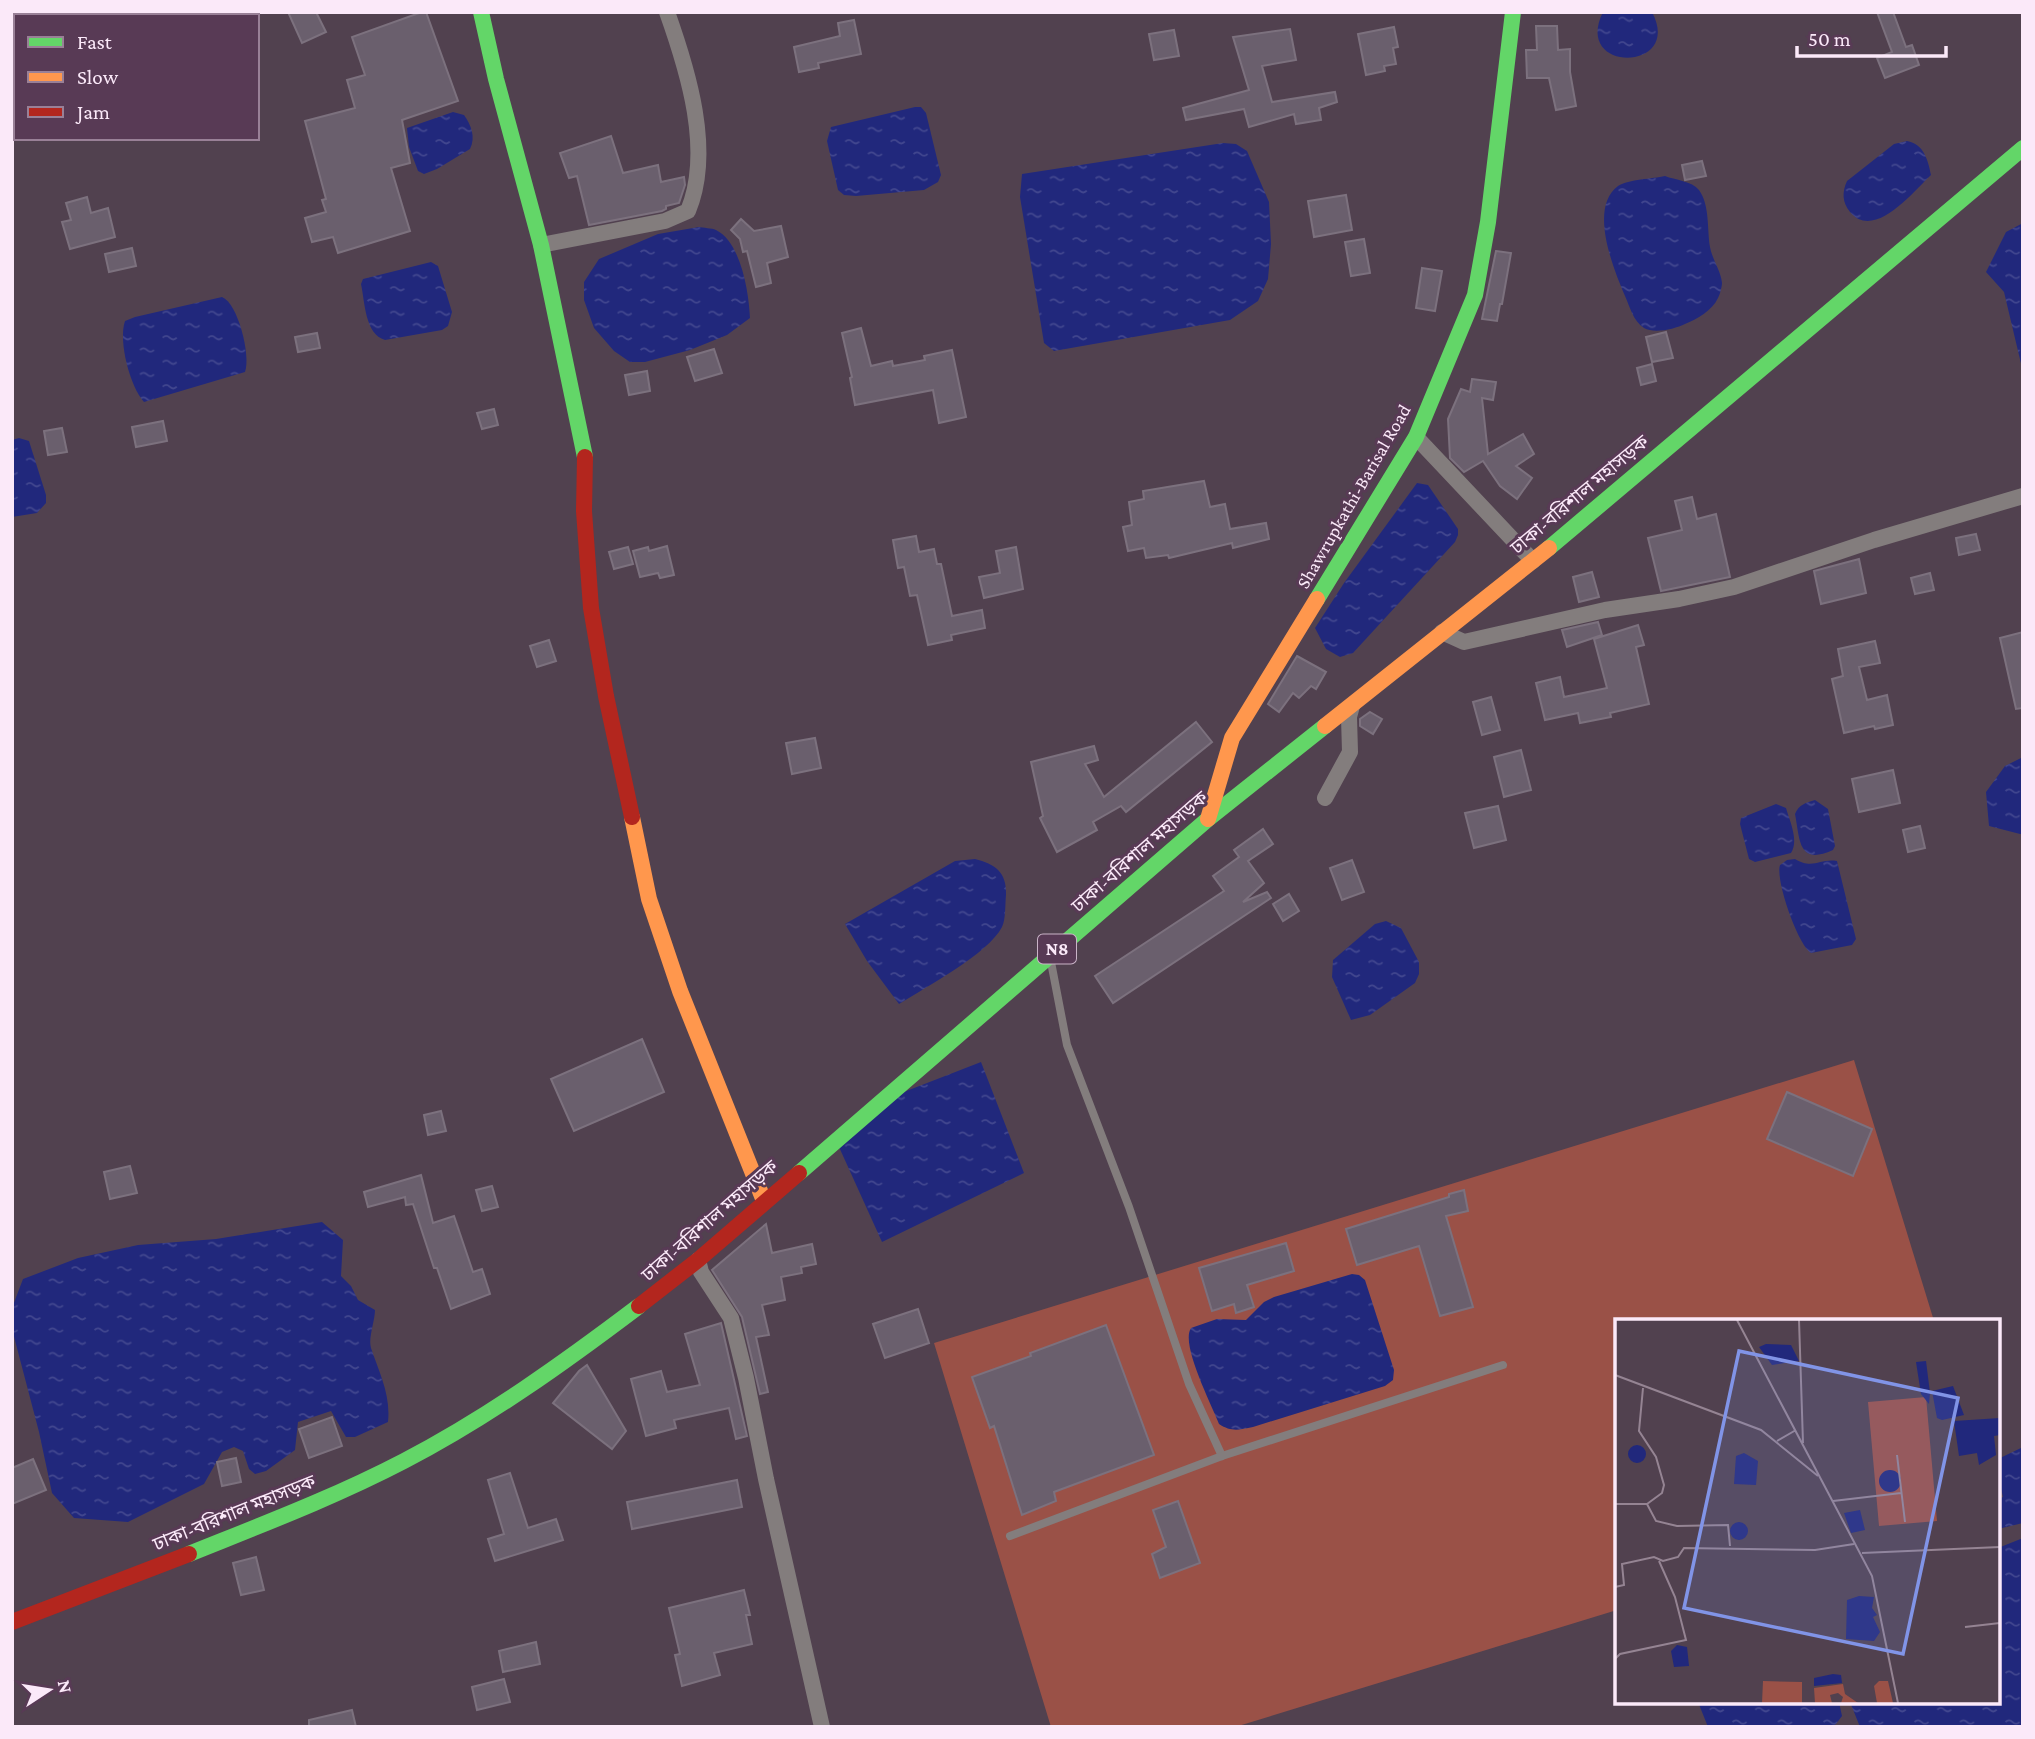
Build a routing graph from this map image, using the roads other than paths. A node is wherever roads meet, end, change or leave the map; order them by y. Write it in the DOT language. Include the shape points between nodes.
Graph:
graph roads {
  1 [pos="481,12"];
  2 [pos="667,12"];
  3 [pos="1513,12"];
  4 [pos="2023,148"];
  5 [pos="541,245"];
  6 [pos="1416,437"];
  7 [pos="2023,496"];
  8 [pos="1533,561"];
  9 [pos="1442,632"];
  10 [pos="1352,703"];
  11 [pos="1325,798"];
  12 [pos="1208,818"];
  13 [pos="1050,956"];
  14 [pos="764,1201"];
  15 [pos="698,1260"];
  16 [pos="1503,1365"];
  17 [pos="1222,1456"];
  18 [pos="1010,1536"];
  19 [pos="12,1622"];
  20 [pos="822,1727"];
  1 -- 5 [label="main road"];
  2 -- 5 [label="street" via="686,66 699,148 688,211 665,221"];
  3 -- 6 [label="main road, Shawrupkathi-Barisal Road" via="1475,295"];
  4 -- 8 [label="main road, ঢাকা-বরিশাল মহাসড়ক / N8"];
  5 -- 14 [label="main road" via="585,458 592,608 606,696 649,899 680,991"];
  6 -- 8 [label="street"];
  6 -- 12 [label="main road, Shawrupkathi-Barisal Road" via="1232,738"];
  7 -- 9 [label="street" via="1734,587 1464,642"];
  8 -- 9 [label="main road, ঢাকা-বরিশাল মহাসড়ক / N8"];
  9 -- 10 [label="main road, ঢাকা-বরিশাল মহাসড়ক / N8"];
  10 -- 11 [label="street" via="1350,752"];
  10 -- 12 [label="main road, ঢাকা-বরিশাল মহাসড়ক / N8"];
  12 -- 13 [label="main road, ঢাকা-বরিশাল মহাসড়ক / N8"];
  13 -- 14 [label="main road, ঢাকা-বরিশাল মহাসড়ক / N8"];
  13 -- 17 [label="lane" via="1067,1045 1189,1384"];
  14 -- 15 [label="main road, ঢাকা-বরিশাল মহাসড়ক / N8"];
  15 -- 19 [label="main road, ঢাকা-বরিশাল মহাসড়ক / N8" via="633,1312 441,1441 257,1527"];
  15 -- 20 [label="street" via="731,1318"];
  16 -- 17 [label="lane"];
  17 -- 18 [label="lane"];
}
